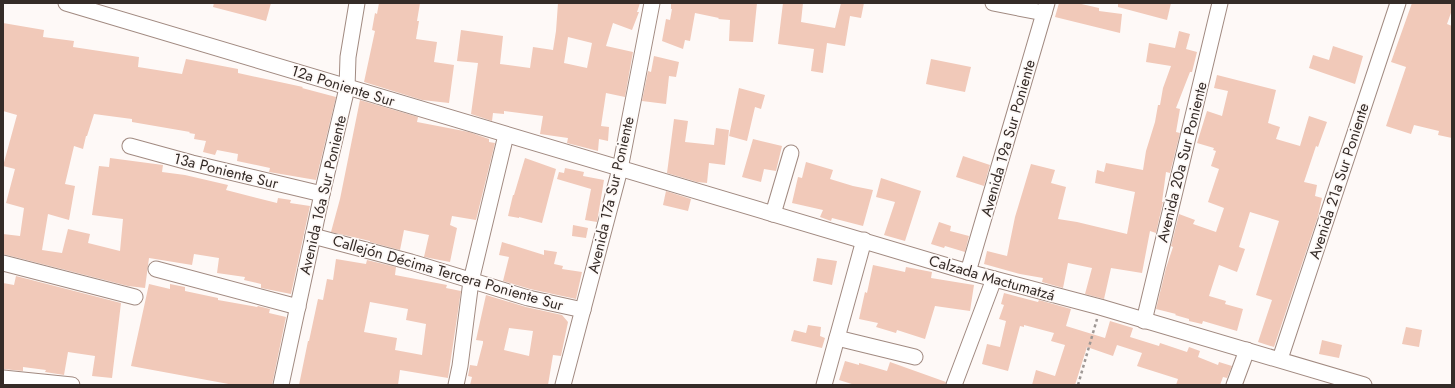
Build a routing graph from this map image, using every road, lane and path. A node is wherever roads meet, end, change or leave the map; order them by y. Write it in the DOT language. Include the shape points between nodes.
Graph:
graph roads {
  1 [pos="66,3"];
  2 [pos="357,3"];
  3 [pos="652,3"];
  4 [pos="993,3"];
  5 [pos="1220,3"];
  6 [pos="1398,3"];
  7 [pos="1046,8"];
  8 [pos="347,88"];
  9 [pos="506,135"];
  10 [pos="130,146"];
  11 [pos="791,153"];
  12 [pos="620,169"];
  13 [pos="322,194"];
  14 [pos="773,214"];
  15 [pos="313,236"];
  16 [pos="864,240"];
  17 [pos="3,263"];
  18 [pos="156,269"];
  19 [pos="968,272"];
  20 [pos="994,279"];
  21 [pos="471,281"];
  22 [pos="135,297"];
  23 [pos="298,307"];
  24 [pos="1100,307"];
  25 [pos="583,310"];
  26 [pos="1144,321"];
  27 [pos="837,338"];
  28 [pos="1247,350"];
  29 [pos="915,357"];
  30 [pos="1280,360"];
  31 [pos="3,378"];
  32 [pos="72,385"];
  33 [pos="281,385"];
  34 [pos="456,385"];
  35 [pos="563,385"];
  36 [pos="824,385"];
  37 [pos="954,385"];
  38 [pos="1078,385"];
  39 [pos="1234,385"];
  40 [pos="1364,385"];
  1 -- 8 [label="street, 12a Poniente Sur"];
  2 -- 8 [label="street, Avenida 16a Sur Poniente" via="348,57"];
  3 -- 12 [label="street, Avenida 17a Sur Poniente"];
  4 -- 7 [label="street"];
  5 -- 26 [label="street, Avenida 20a Sur Poniente"];
  6 -- 30 [label="street, Avenida 21a Sur Poniente"];
  7 -- 19 [label="street, Avenida 19a Sur Poniente"];
  8 -- 9 [label="street, 12a Poniente Sur"];
  8 -- 13 [label="street, Avenida 16a Sur Poniente"];
  9 -- 12 [label="street, 12a Poniente Sur"];
  9 -- 21 [label="street"];
  10 -- 13 [label="street, 13a Poniente Sur"];
  11 -- 14 [label="street"];
  12 -- 14 [label="street, Calzada Mactumatzá"];
  12 -- 25 [label="street, Avenida 17a Sur Poniente"];
  13 -- 15 [label="street, Avenida 16a Sur Poniente"];
  14 -- 16 [label="street, Calzada Mactumatzá"];
  15 -- 21 [label="street, Callejón Décima Tercera Poniente Sur"];
  15 -- 23 [label="street, Avenida 16a Sur Poniente"];
  16 -- 19 [label="street, Calzada Mactumatzá"];
  16 -- 27 [label="street"];
  17 -- 22 [label="street"];
  18 -- 23 [label="street"];
  19 -- 20 [label="street, Calzada Mactumatzá"];
  20 -- 24 [label="street, Calzada Mactumatzá"];
  20 -- 37 [label="street"];
  21 -- 25 [label="street, Callejón Décima Tercera Poniente Sur" via="528,298"];
  21 -- 34 [label="street"];
  23 -- 33 [label="street, Avenida 16a Sur Poniente"];
  24 -- 26 [label="street, Calzada Mactumatzá"];
  24 -- 38 [label="path"];
  25 -- 35 [label="street, Avenida 17a Sur Poniente"];
  26 -- 28 [label="street, Calzada Mactumatzá"];
  27 -- 29 [label="street"];
  27 -- 36 [label="street"];
  28 -- 30 [label="street, Calzada Mactumatzá"];
  28 -- 39 [label="street"];
  30 -- 40 [label="street, Calzada Mactumatzá"];
  31 -- 32 [label="street"];
}
